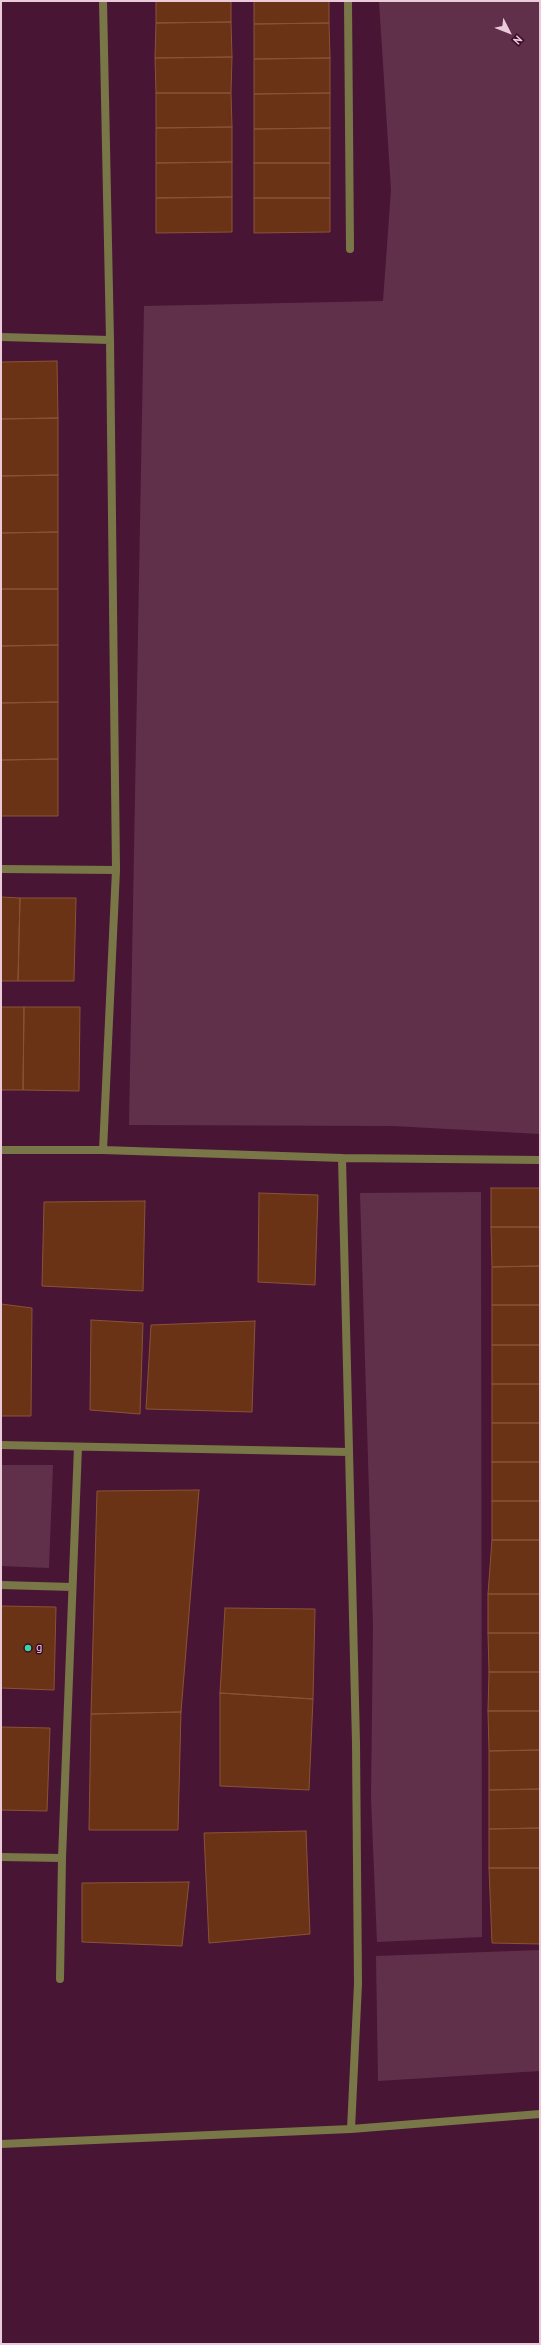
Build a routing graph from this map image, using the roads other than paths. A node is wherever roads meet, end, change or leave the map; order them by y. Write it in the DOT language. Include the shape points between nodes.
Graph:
graph roads {
  1 [pos="103,1"];
  2 [pos="348,1"];
  3 [pos="350,249"];
  4 [pos="1,337"];
  5 [pos="110,340"];
  6 [pos="1,868"];
  7 [pos="116,870"];
  8 [pos="1,1150"];
  9 [pos="103,1150"];
  10 [pos="342,1158"];
  11 [pos="540,1160"];
  12 [pos="1,1445"];
  13 [pos="78,1447"];
  14 [pos="349,1452"];
  15 [pos="1,1586"];
  16 [pos="72,1587"];
  17 [pos="1,1857"];
  18 [pos="62,1858"];
  19 [pos="60,1979"];
  20 [pos="540,2114"];
  21 [pos="351,2129"];
  22 [pos="1,2144"];
  1 -- 5 [label="street"];
  2 -- 3 [label="street"];
  4 -- 5 [label="street"];
  5 -- 7 [label="street"];
  6 -- 7 [label="street"];
  7 -- 9 [label="street"];
  8 -- 9 [label="street"];
  9 -- 10 [label="street"];
  10 -- 11 [label="street"];
  10 -- 14 [label="street"];
  12 -- 13 [label="street"];
  13 -- 14 [label="street"];
  13 -- 16 [label="street"];
  14 -- 21 [label="street" via="358,1976"];
  15 -- 16 [label="street"];
  16 -- 18 [label="street"];
  17 -- 18 [label="street"];
  18 -- 19 [label="street"];
  20 -- 21 [label="street"];
  21 -- 22 [label="street"];
}
